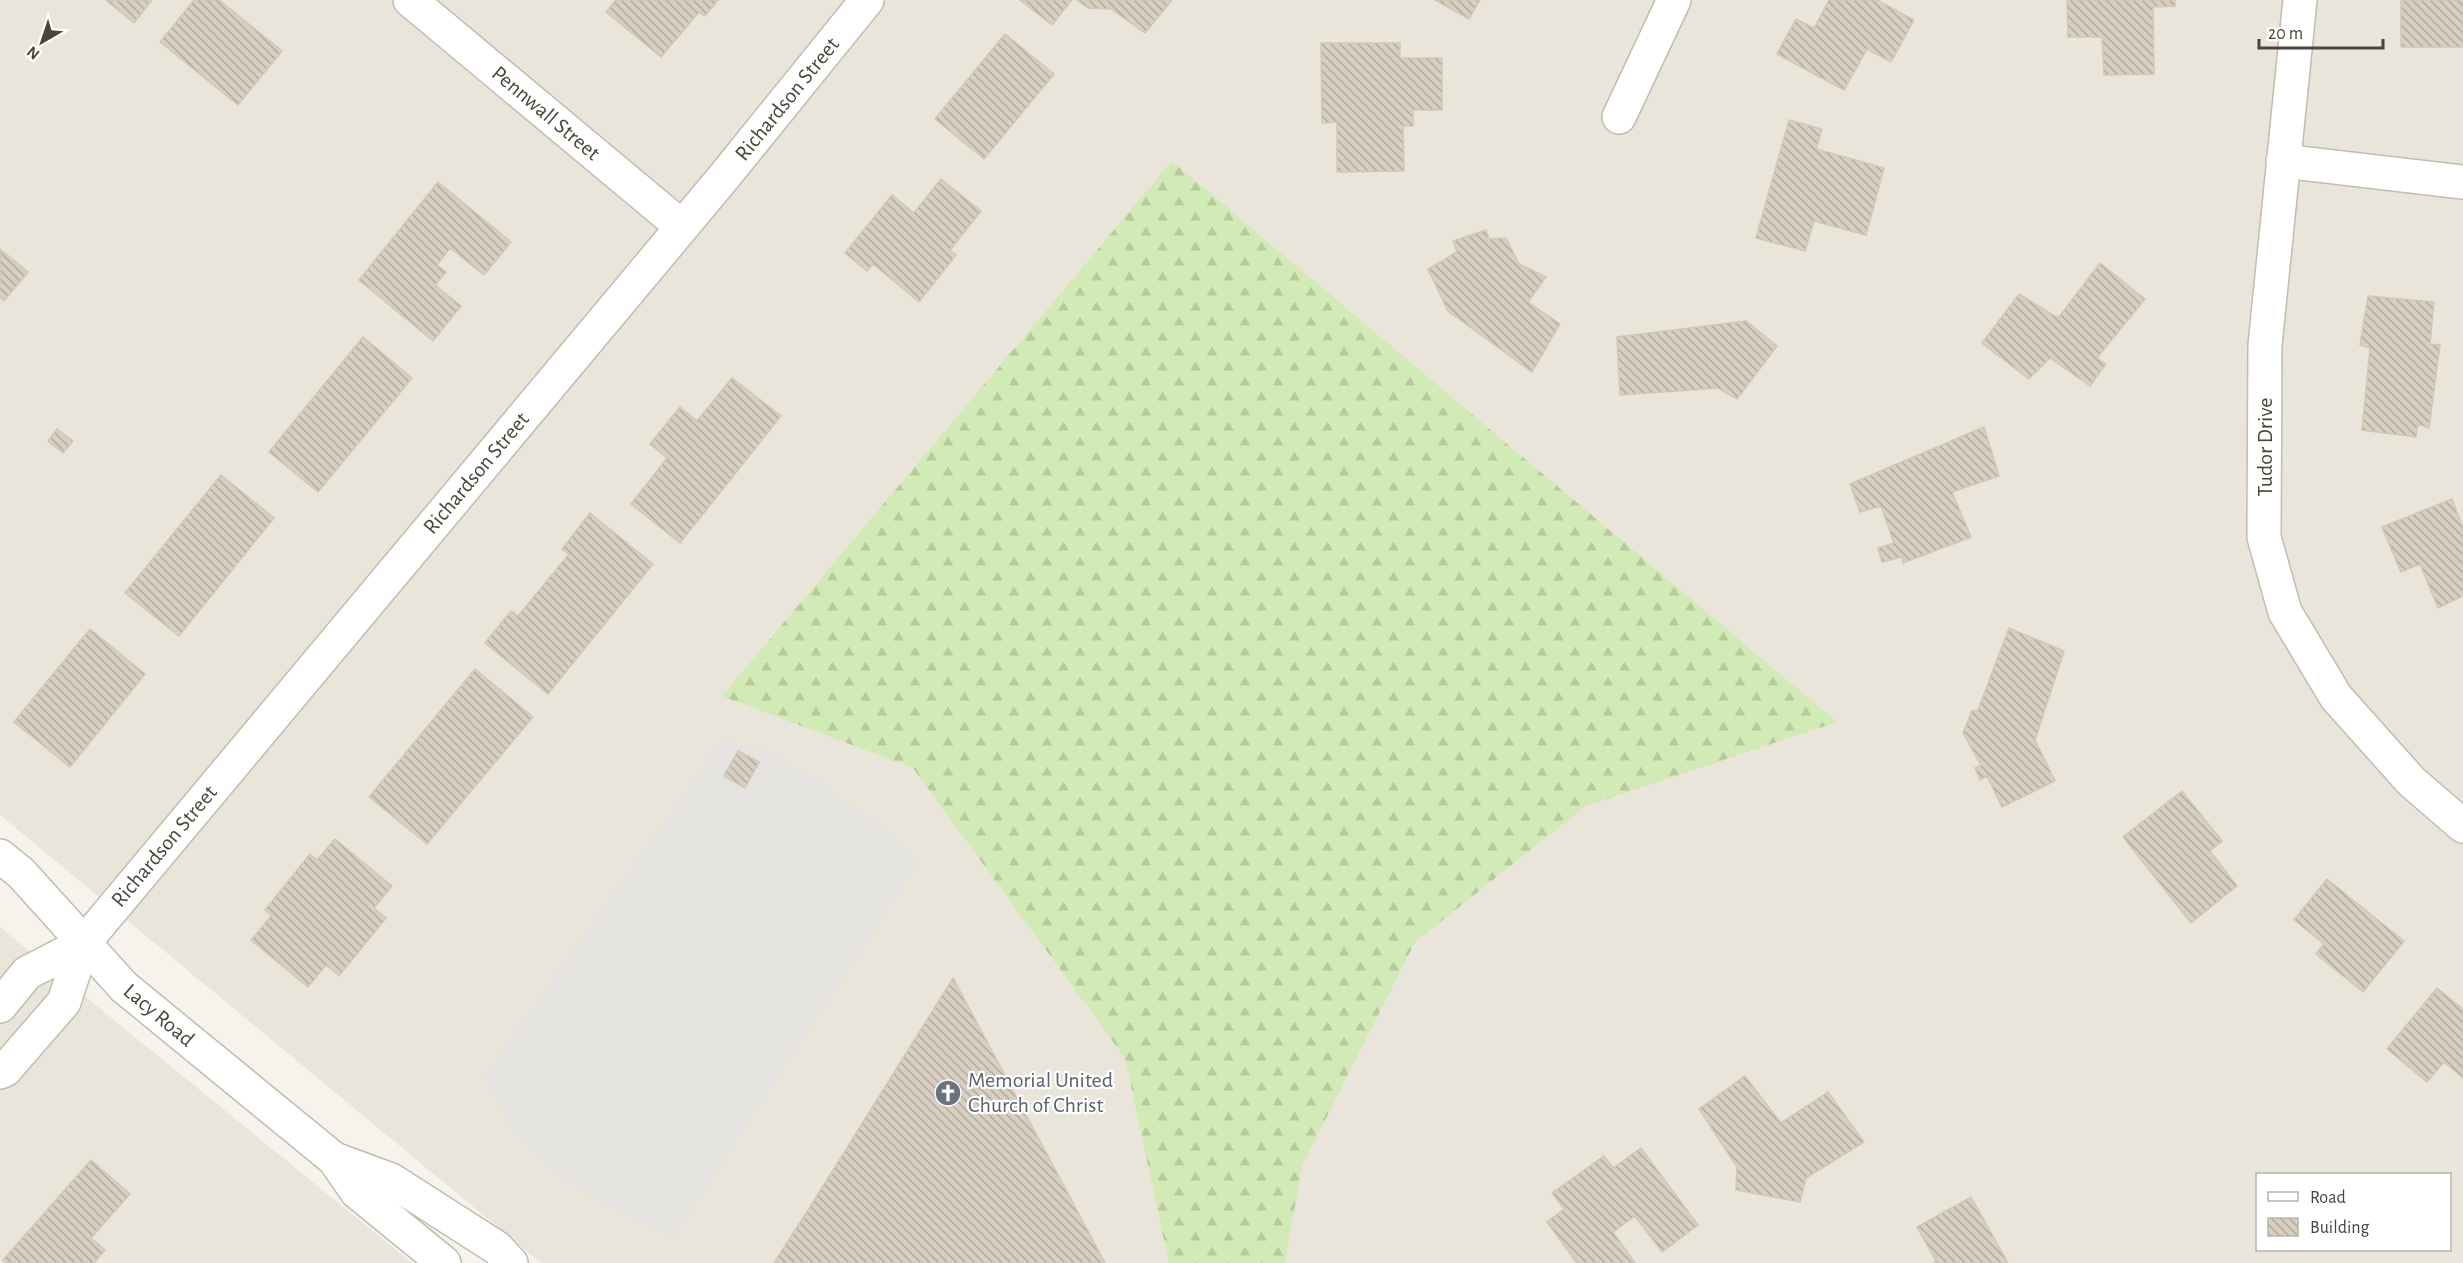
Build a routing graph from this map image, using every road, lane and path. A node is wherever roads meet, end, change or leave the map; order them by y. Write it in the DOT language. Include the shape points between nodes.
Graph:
graph roads {
  1 [pos="410,0"];
  2 [pos="867,0"];
  3 [pos="1674,0"];
  4 [pos="2300,0"];
  5 [pos="1619,117"];
  6 [pos="2283,161"];
  7 [pos="2463,182"];
  8 [pos="681,226"];
  9 [pos="2463,826"];
  10 [pos="0,856"];
  11 [pos="83,944"];
  12 [pos="0,1006"];
  13 [pos="0,1072"];
  14 [pos="334,1160"];
  15 [pos="444,1263"];
  16 [pos="511,1263"];
  1 -- 8 [label="street, Pennwall Street"];
  2 -- 8 [label="street, Richardson Street"];
  3 -- 5 [label="street"];
  4 -- 6 [label="street, Tudor Drive"];
  6 -- 7 [label="street"];
  6 -- 9 [label="street, Tudor Drive" via="2265,345 2264,537 2285,612 2336,697 2411,782"];
  8 -- 11 [label="street, Richardson Street"];
  10 -- 11 [label="street, Lacy Road" via="21,873"];
  11 -- 12 [label="street, Richardson Street" via="27,974"];
  11 -- 13 [label="street, Richardson Street" via="64,1002"];
  11 -- 14 [label="street, Lacy Road" via="124,987"];
  14 -- 15 [label="street, Lacy Road" via="357,1192"];
  14 -- 16 [label="street, Lacy Road" via="391,1180 496,1248"];
}
